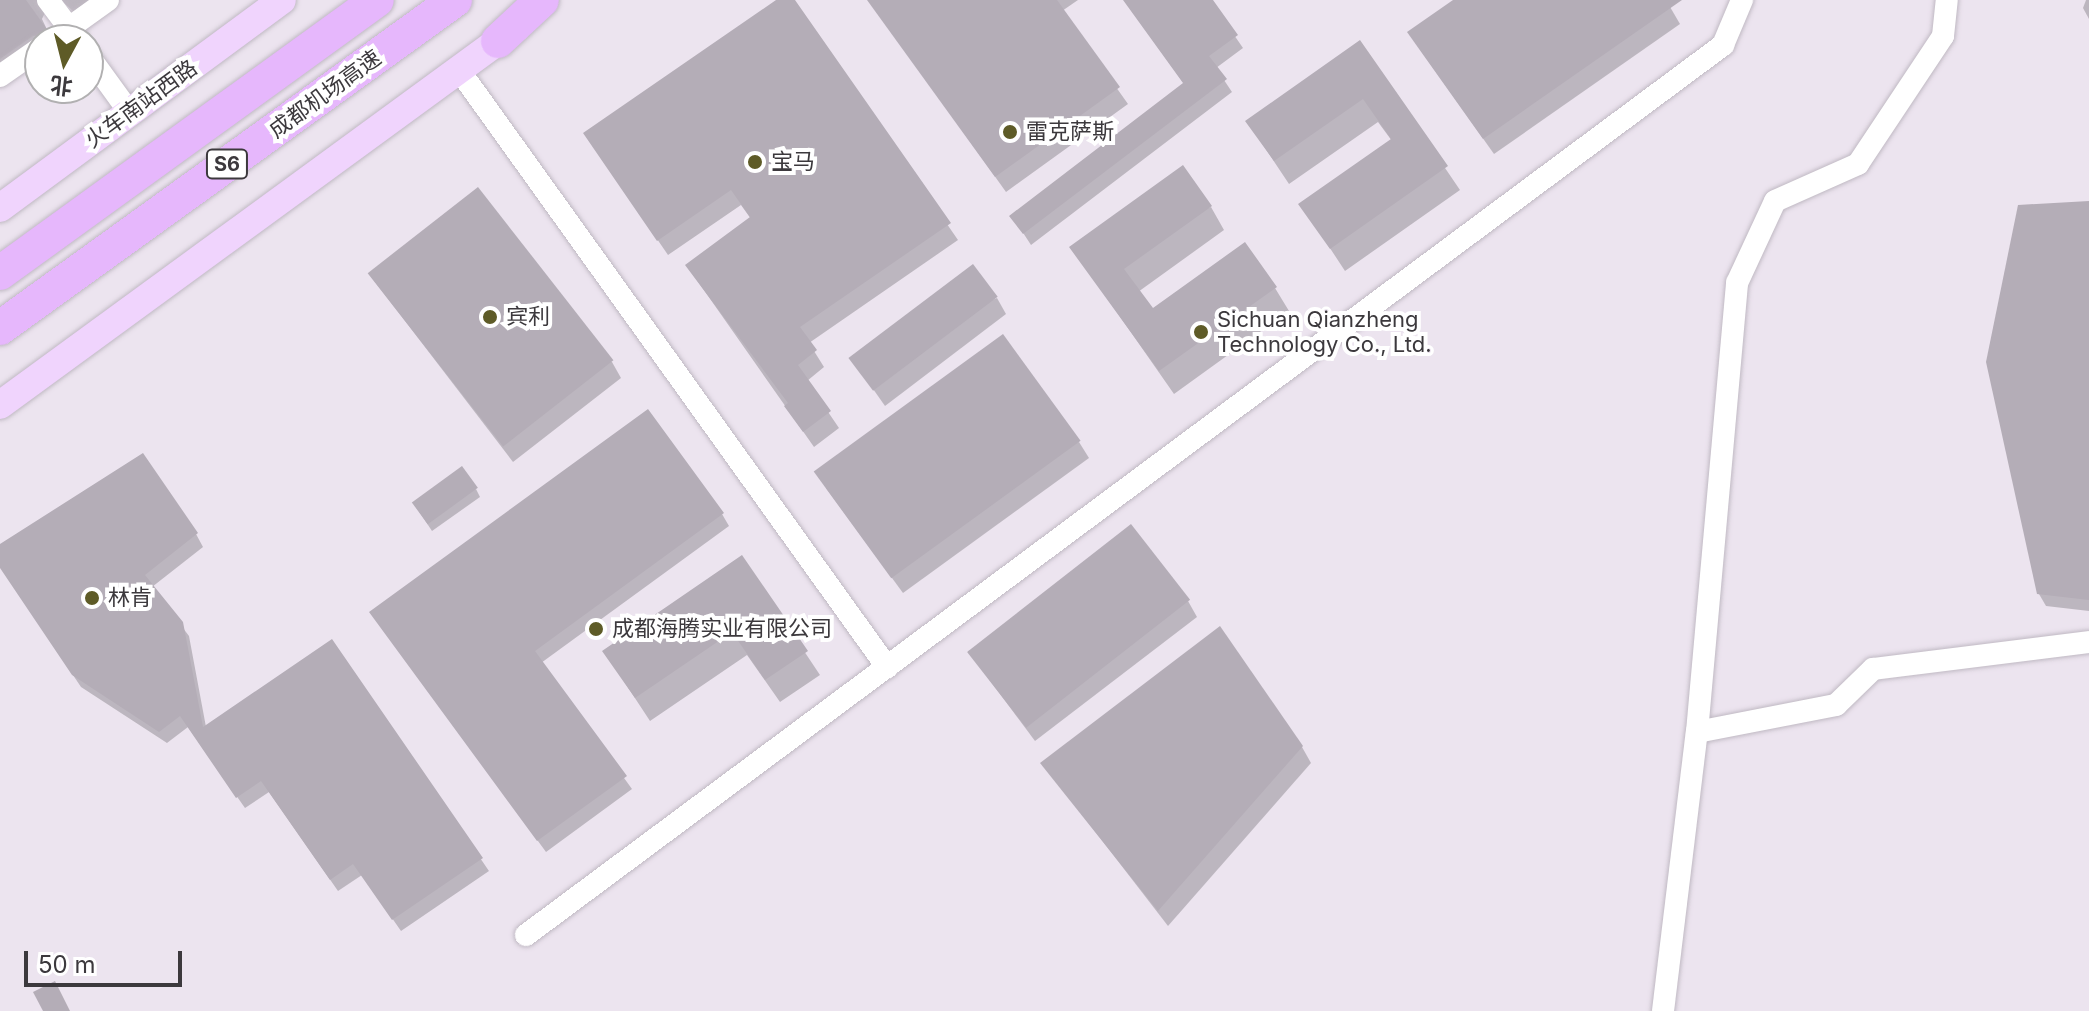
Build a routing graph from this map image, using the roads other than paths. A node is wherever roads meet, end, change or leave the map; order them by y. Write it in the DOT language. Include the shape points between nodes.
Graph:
graph roads {
  1 [pos="48,0"];
  2 [pos="108,0"];
  3 [pos="377,0"];
  4 [pos="455,0"];
  5 [pos="542,0"];
  6 [pos="555,0"];
  7 [pos="1742,0"];
  8 [pos="1947,0"];
  9 [pos="270,5"];
  10 [pos="55,24"];
  11 [pos="78,24"];
  12 [pos="498,41"];
  13 [pos="24,61"];
  14 [pos="459,70"];
  15 [pos="0,76"];
  16 [pos="104,77"];
  17 [pos="130,113"];
  18 [pos="2,201"];
  19 [pos="0,273"];
  20 [pos="0,328"];
  21 [pos="0,405"];
  22 [pos="2089,642"];
  23 [pos="887,667"];
  24 [pos="1697,732"];
  25 [pos="526,935"];
  26 [pos="1663,1011"];
  1 -- 10 [label="street"];
  2 -- 11 [label="street"];
  3 -- 19 [label="highway, 成都机场高速 / S6"];
  4 -- 20 [label="highway, 成都机场高速 / S6"];
  5 -- 12 [label="highway"];
  6 -- 12 [label="main road"];
  7 -- 23 [label="street" via="1723,45"];
  8 -- 24 [label="street" via="1943,36 1858,164 1775,201 1737,283"];
  9 -- 17 [label="main road, 火车南站西路"];
  12 -- 14 [label="main road"];
  13 -- 15 [label="street"];
  14 -- 21 [label="main road"];
  14 -- 23 [label="street"];
  16 -- 17 [label="street"];
  17 -- 18 [label="main road, 火车南站西路"];
  22 -- 24 [label="street" via="1873,669 1836,705"];
  23 -- 25 [label="street"];
  24 -- 26 [label="street"];
}
